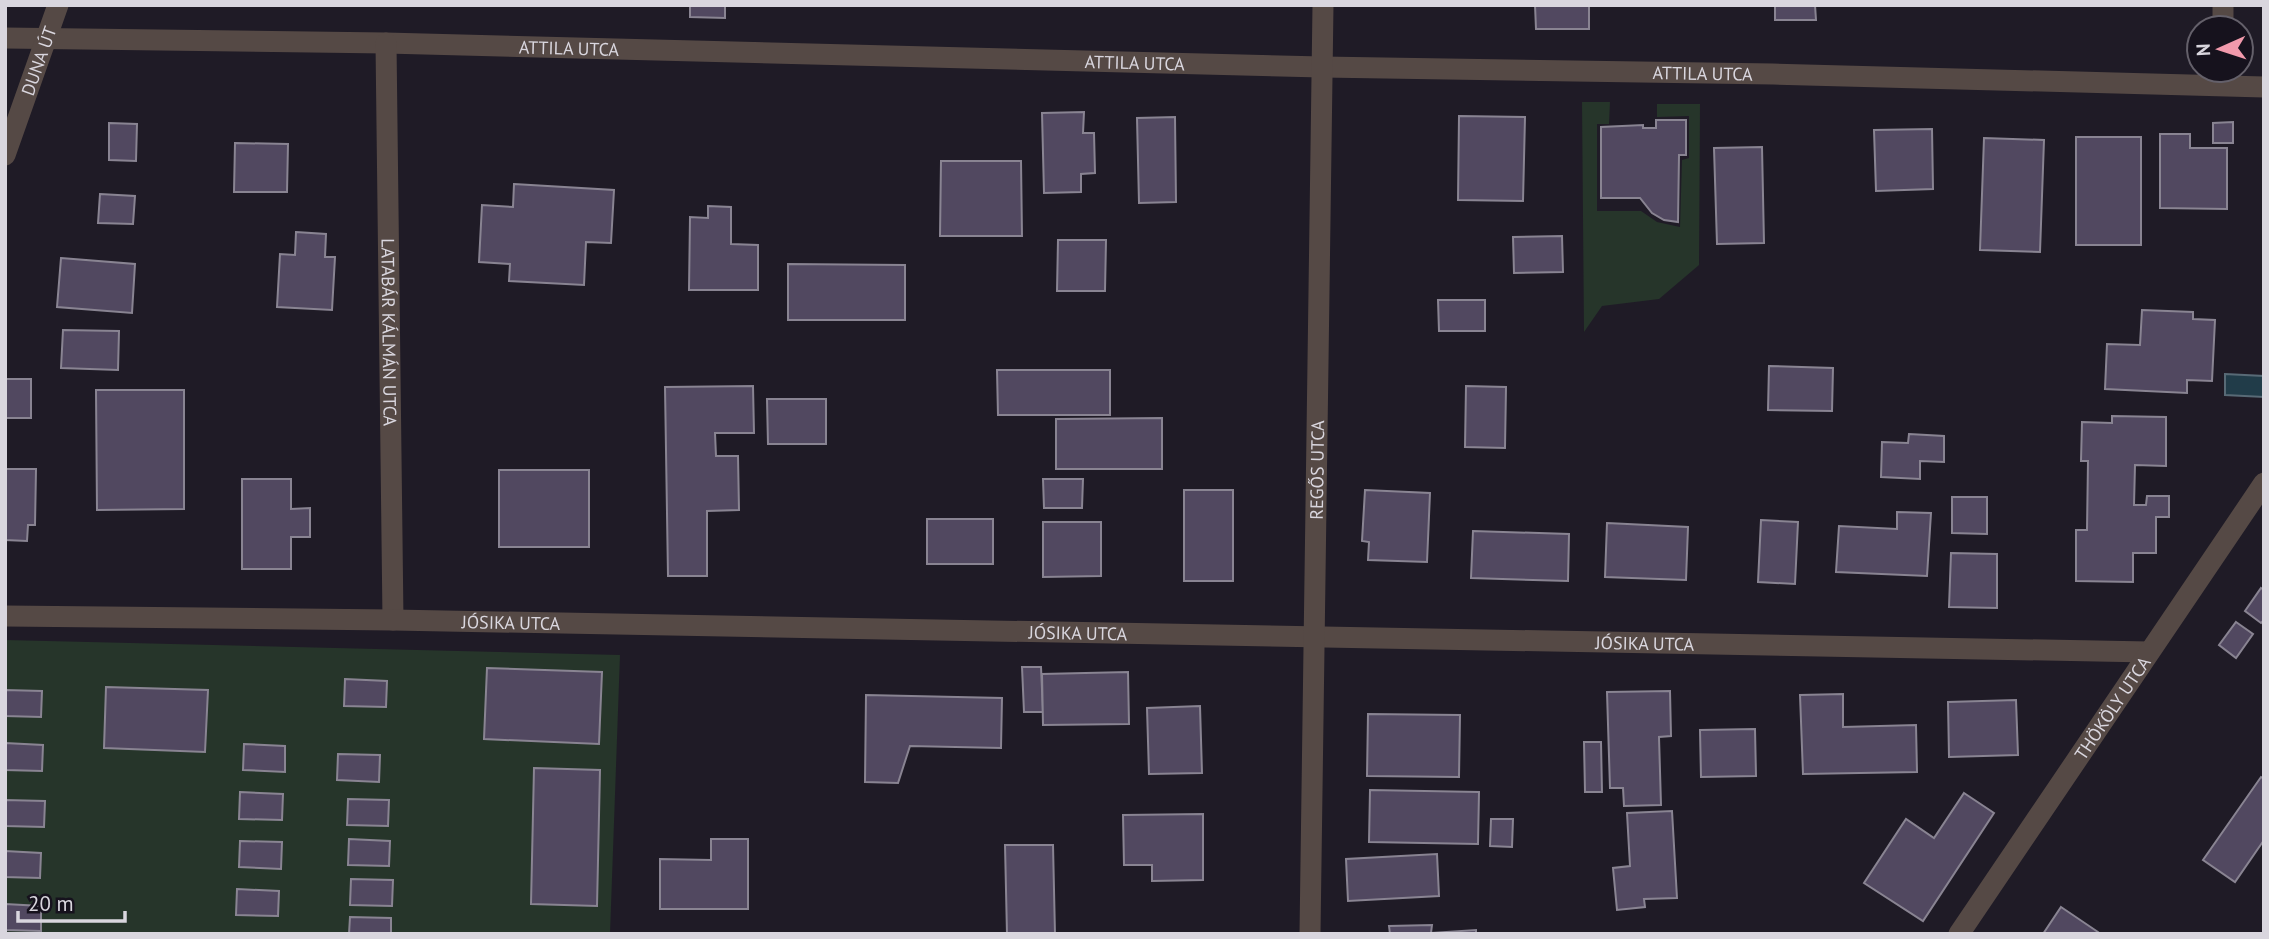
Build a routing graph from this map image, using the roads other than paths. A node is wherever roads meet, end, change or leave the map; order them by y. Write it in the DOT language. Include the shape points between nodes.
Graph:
graph roads {
  1 [pos="58,5"];
  2 [pos="1323,5"];
  3 [pos="5,38"];
  4 [pos="46,38"];
  5 [pos="386,43"];
  6 [pos="1322,67"];
  7 [pos="2185,78"];
  8 [pos="5,155"];
  9 [pos="2264,483"];
  10 [pos="5,616"];
  11 [pos="393,620"];
  12 [pos="1314,637"];
  13 [pos="2150,652"];
  14 [pos="1310,934"];
  15 [pos="1959,934"];
  1 -- 4 [label="street, DUNA ÚT"];
  2 -- 6 [label="street, REGŐS UTCA"];
  3 -- 4 [label="street, ATTILA UTCA"];
  4 -- 5 [label="street, ATTILA UTCA"];
  4 -- 8 [label="street, DUNA ÚT"];
  5 -- 6 [label="street, ATTILA UTCA"];
  5 -- 11 [label="street, LATABÁR KÁLMÁN UTCA"];
  6 -- 7 [label="street, ATTILA UTCA"];
  6 -- 12 [label="street, REGŐS UTCA"];
  9 -- 13 [label="street, THÖKÖLY UTCA"];
  10 -- 11 [label="street, JÓSIKA UTCA"];
  11 -- 12 [label="street, JÓSIKA UTCA"];
  12 -- 13 [label="street, JÓSIKA UTCA"];
  12 -- 14 [label="street, REGŐS UTCA"];
  13 -- 15 [label="street, THÖKÖLY UTCA"];
}
